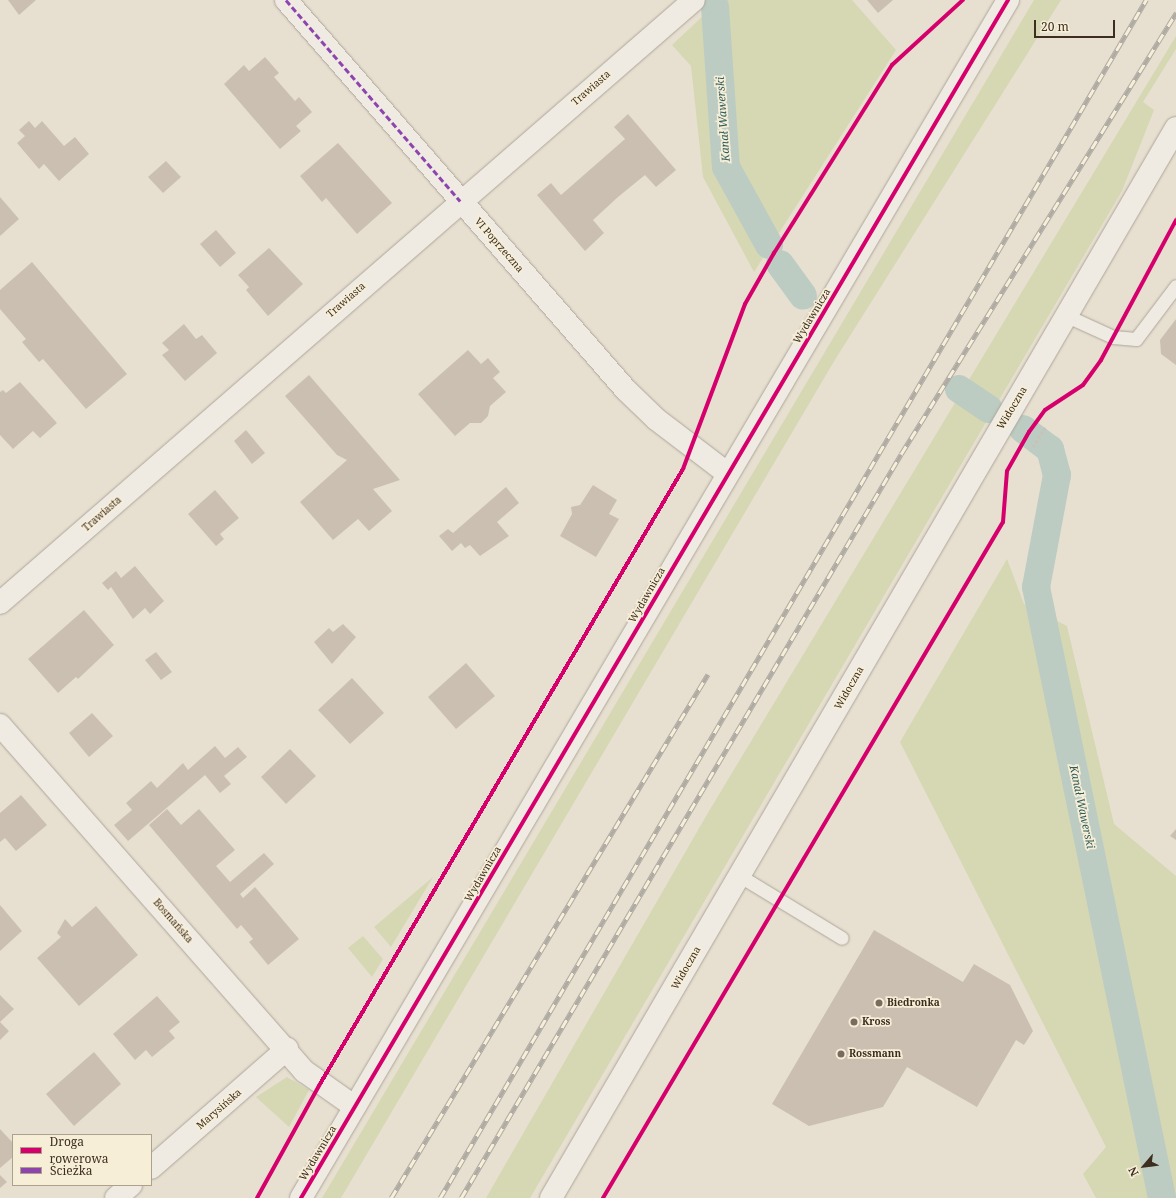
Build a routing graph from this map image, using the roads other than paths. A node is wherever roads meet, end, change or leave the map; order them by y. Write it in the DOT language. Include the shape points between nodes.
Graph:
graph roads {
  1 [pos="286,0"];
  2 [pos="694,0"];
  3 [pos="1008,0"];
  4 [pos="1176,128"];
  5 [pos="1176,140"];
  6 [pos="1148,179"];
  7 [pos="460,201"];
  8 [pos="1176,286"];
  9 [pos="1067,316"];
  10 [pos="728,473"];
  11 [pos="0,603"];
  12 [pos="0,725"];
  13 [pos="740,876"];
  14 [pos="842,938"];
  15 [pos="287,1050"];
  16 [pos="355,1107"];
  17 [pos="152,1167"];
  18 [pos="130,1186"];
  19 [pos="116,1198"];
  20 [pos="301,1198"];
  21 [pos="551,1198"];
  1 -- 7 [label="main road, VI Poprzeczna"];
  2 -- 7 [label="main road, Trawiasta"];
  3 -- 10 [label="main road, Wydawnicza"];
  4 -- 6 [label="main road, Widoczna"];
  5 -- 6 [label="main road, Widoczna"];
  6 -- 9 [label="main road, Widoczna"];
  7 -- 10 [label="main road, VI Poprzeczna" via="626,390 656,419"];
  7 -- 11 [label="main road, Trawiasta"];
  8 -- 9 [label="lane" via="1136,339 1113,337"];
  9 -- 13 [label="main road, Widoczna"];
  10 -- 16 [label="main road, Wydawnicza"];
  12 -- 15 [label="main road, Bosmańska"];
  13 -- 14 [label="lane"];
  13 -- 21 [label="main road, Widoczna"];
  15 -- 16 [label="main road, Bosmańska" via="320,1084"];
  15 -- 17 [label="main road, Marysińska"];
  16 -- 20 [label="main road, Wydawnicza"];
  18 -- 19 [label="main road"];
}
